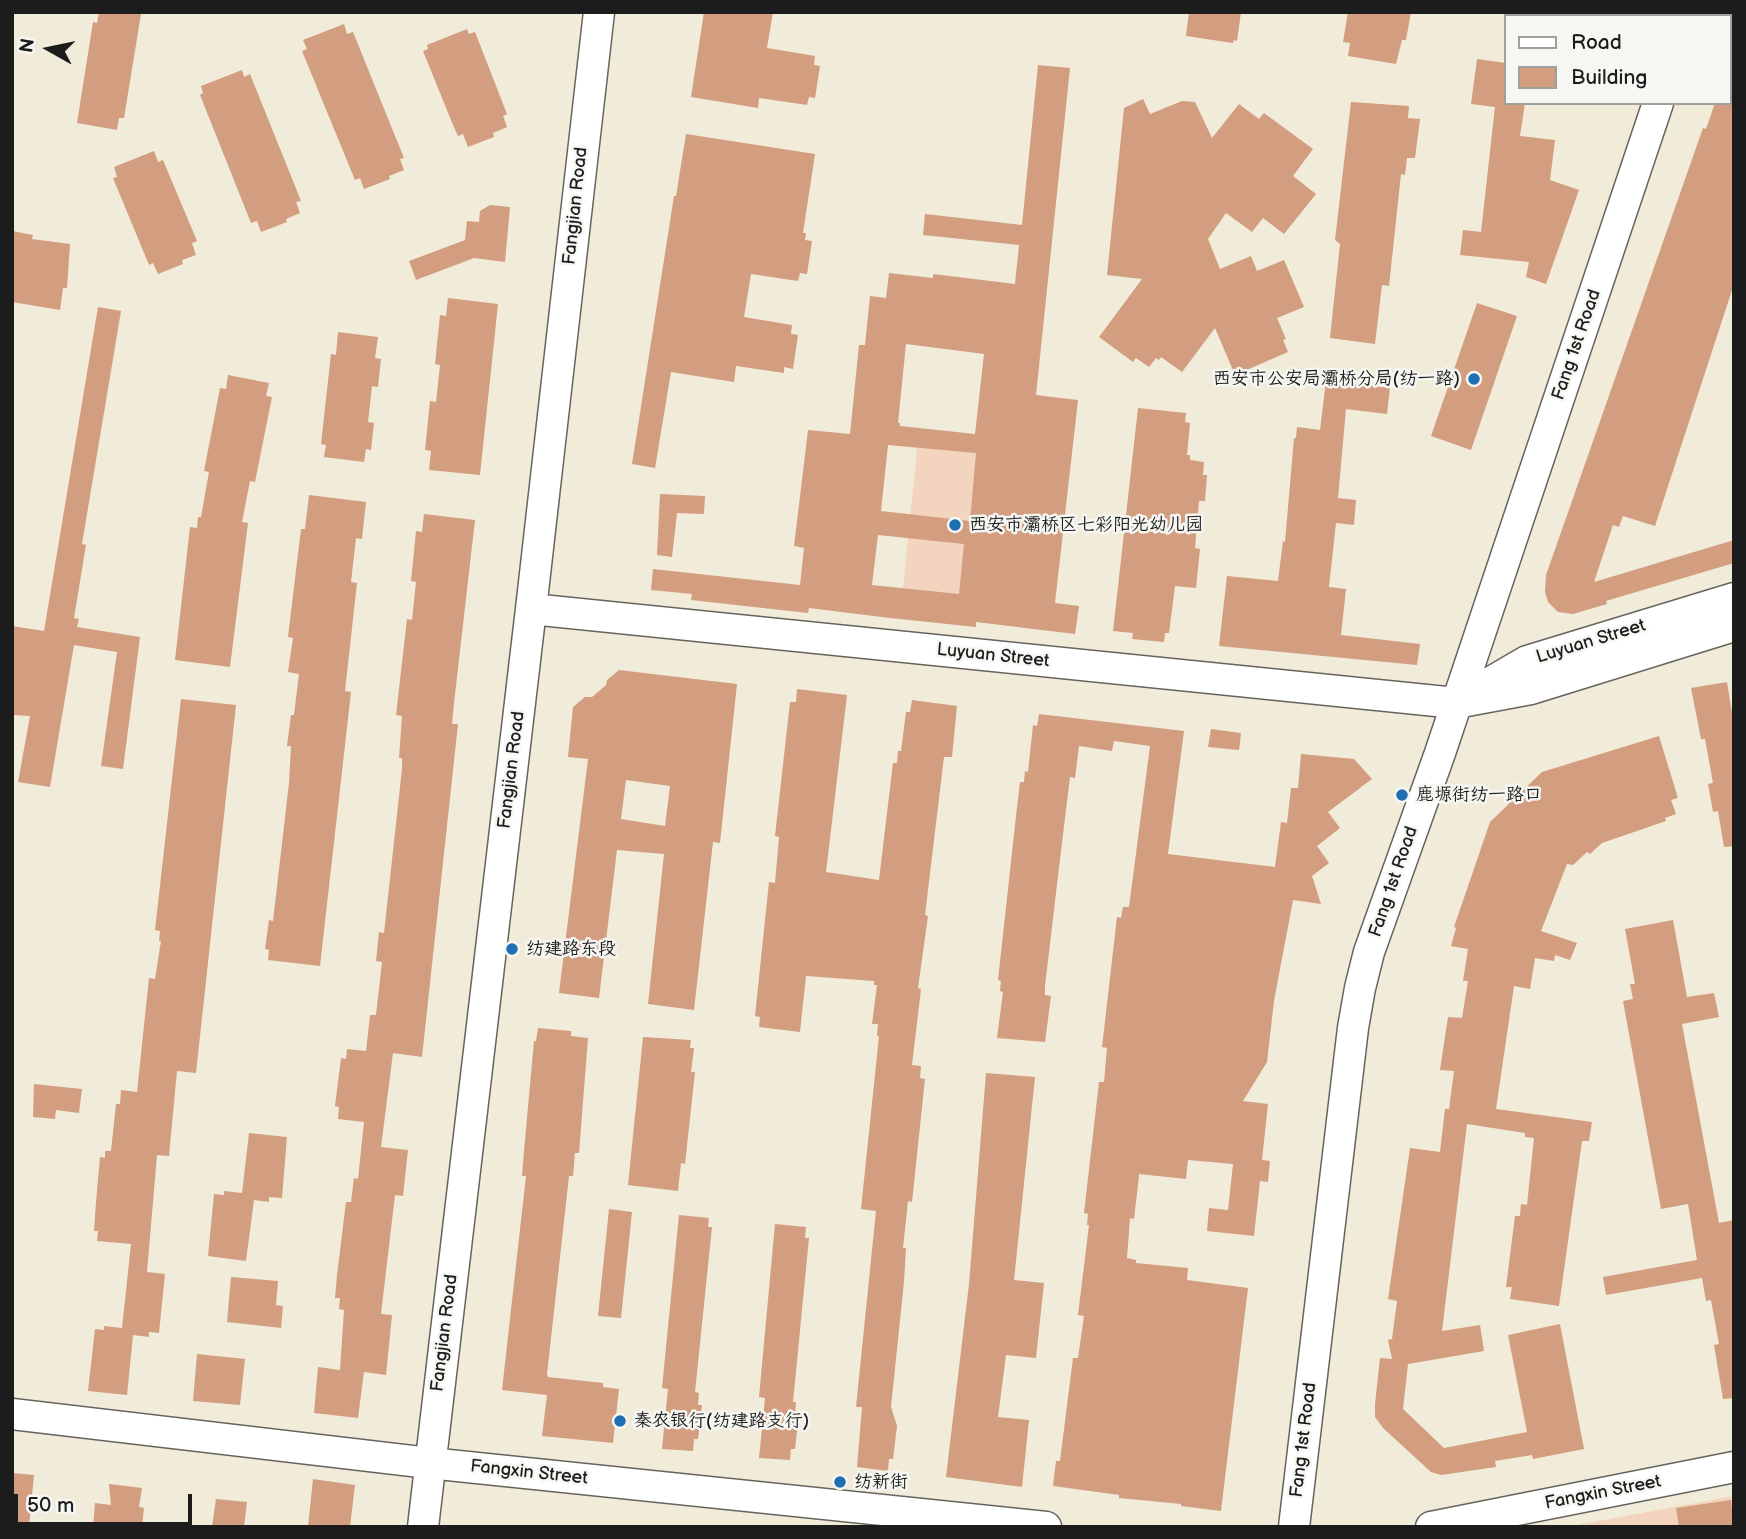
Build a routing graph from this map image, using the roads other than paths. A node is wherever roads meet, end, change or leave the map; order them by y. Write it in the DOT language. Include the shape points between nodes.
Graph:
graph roads {
  1 [pos="598,12"];
  2 [pos="1657,105"];
  3 [pos="1734,598"];
  4 [pos="531,609"];
  5 [pos="1734,626"];
  6 [pos="1456,703"];
  7 [pos="12,1414"];
  8 [pos="429,1463"];
  9 [pos="1734,1467"];
  10 [pos="1478,1523"];
  11 [pos="422,1527"];
  12 [pos="1046,1527"];
  13 [pos="1294,1527"];
  14 [pos="1431,1527"];
  1 -- 4 [label="street, Fangjian Road"];
  2 -- 6 [label="street, Fang 1st Road"];
  3 -- 6 [label="street, Luyuan Street" via="1527,661"];
  4 -- 6 [label="street, Luyuan Street"];
  4 -- 8 [label="street, Fangjian Road"];
  5 -- 6 [label="street, Luyuan Street" via="1531,689"];
  6 -- 13 [label="street, Fang 1st Road" via="1360,988"];
  7 -- 8 [label="street, Fangxin Street"];
  8 -- 11 [label="street, Fangjian Road"];
  8 -- 12 [label="street, Fangxin Street"];
  9 -- 10 [label="street, Fangxin Street"];
  10 -- 14 [label="street, Fangxin Street"];
}
